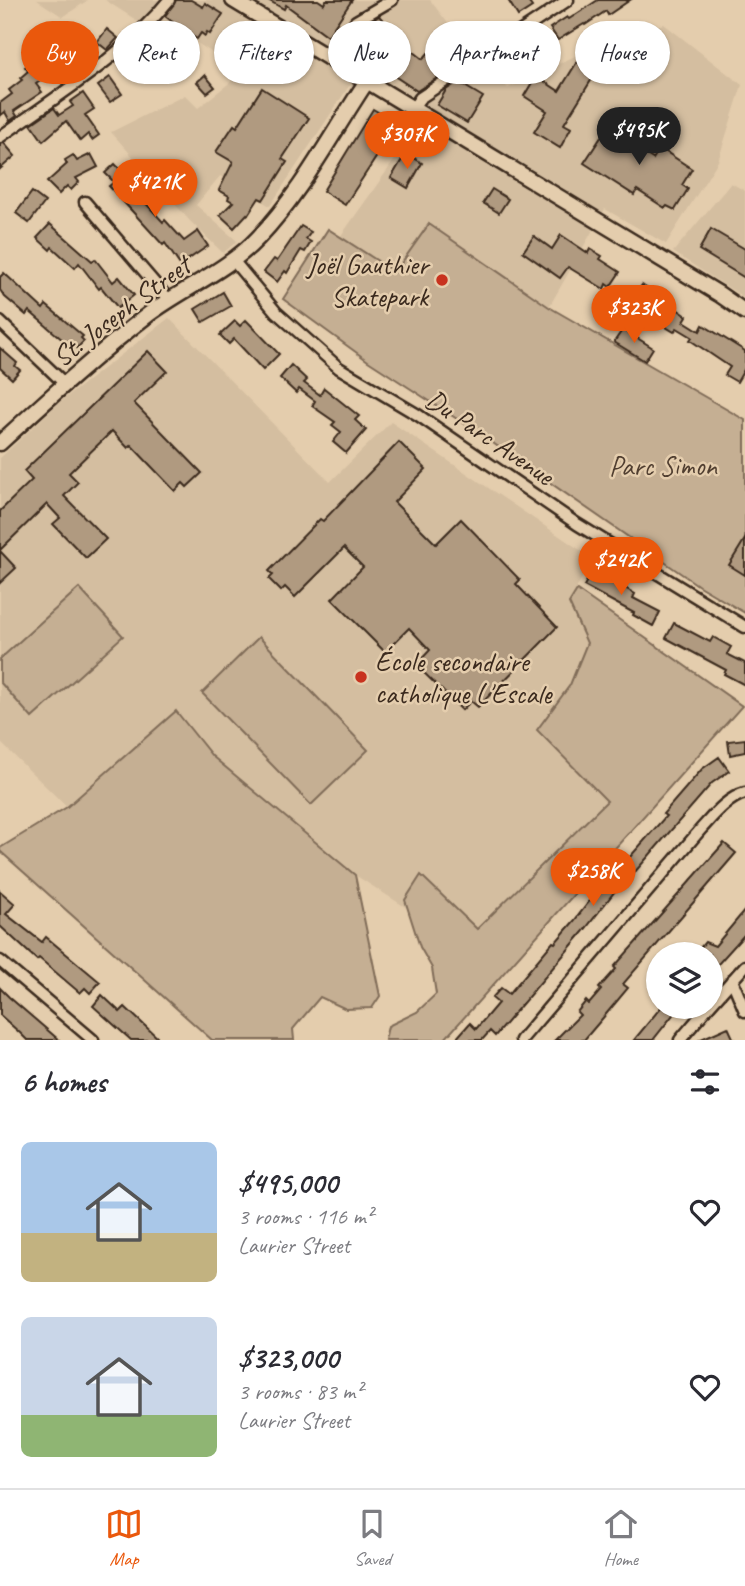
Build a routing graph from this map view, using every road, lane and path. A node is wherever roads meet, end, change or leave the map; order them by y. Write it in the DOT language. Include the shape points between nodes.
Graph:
graph roads {
  1 [pos="169,0"];
  2 [pos="233,0"];
  3 [pos="392,0"];
  4 [pos="568,0"];
  5 [pos="356,21"];
  6 [pos="328,57"];
  7 [pos="365,84"];
  8 [pos="372,84"];
  9 [pos="412,108"];
  10 [pos="0,137"];
  11 [pos="85,202"];
  12 [pos="232,259"];
  13 [pos="169,300"];
  14 [pos="745,312"];
  15 [pos="0,322"];
  16 [pos="65,384"];
  17 [pos="0,443"];
  18 [pos="745,627"];
  19 [pos="745,793"];
  20 [pos="0,961"];
  21 [pos="745,966"];
  22 [pos="732,980"];
  23 [pos="723,991"];
  24 [pos="745,1011"];
  25 [pos="699,1019"];
  26 [pos="93,1040"];
  27 [pos="520,1040"];
  28 [pos="680,1040"];
  1 -- 10 [label="street" via="112,56"];
  2 -- 6 [label="main road"];
  3 -- 5 [label="street"];
  4 -- 9 [label="street" via="420,98"];
  7 -- 12 [label="main road, St. Joseph Street" via="280,212"];
  8 -- 9 [label="main road"];
  9 -- 14 [label="main road"];
  11 -- 13 [label="street"];
  12 -- 13 [label="main road, St. Joseph Street"];
  12 -- 18 [label="street, Du Parc Avenue" via="276,312 339,368 418,415 577,524"];
  13 -- 16 [label="main road, St. Joseph Street"];
  15 -- 16 [label="street"];
  16 -- 17 [label="main road, St. Joseph Street"];
  19 -- 27 [label="street" via="721,807"];
  20 -- 26 [label="street"];
  21 -- 22 [label="street"];
  22 -- 23 [label="street"];
  22 -- 24 [label="street"];
  25 -- 28 [label="street"];
}
